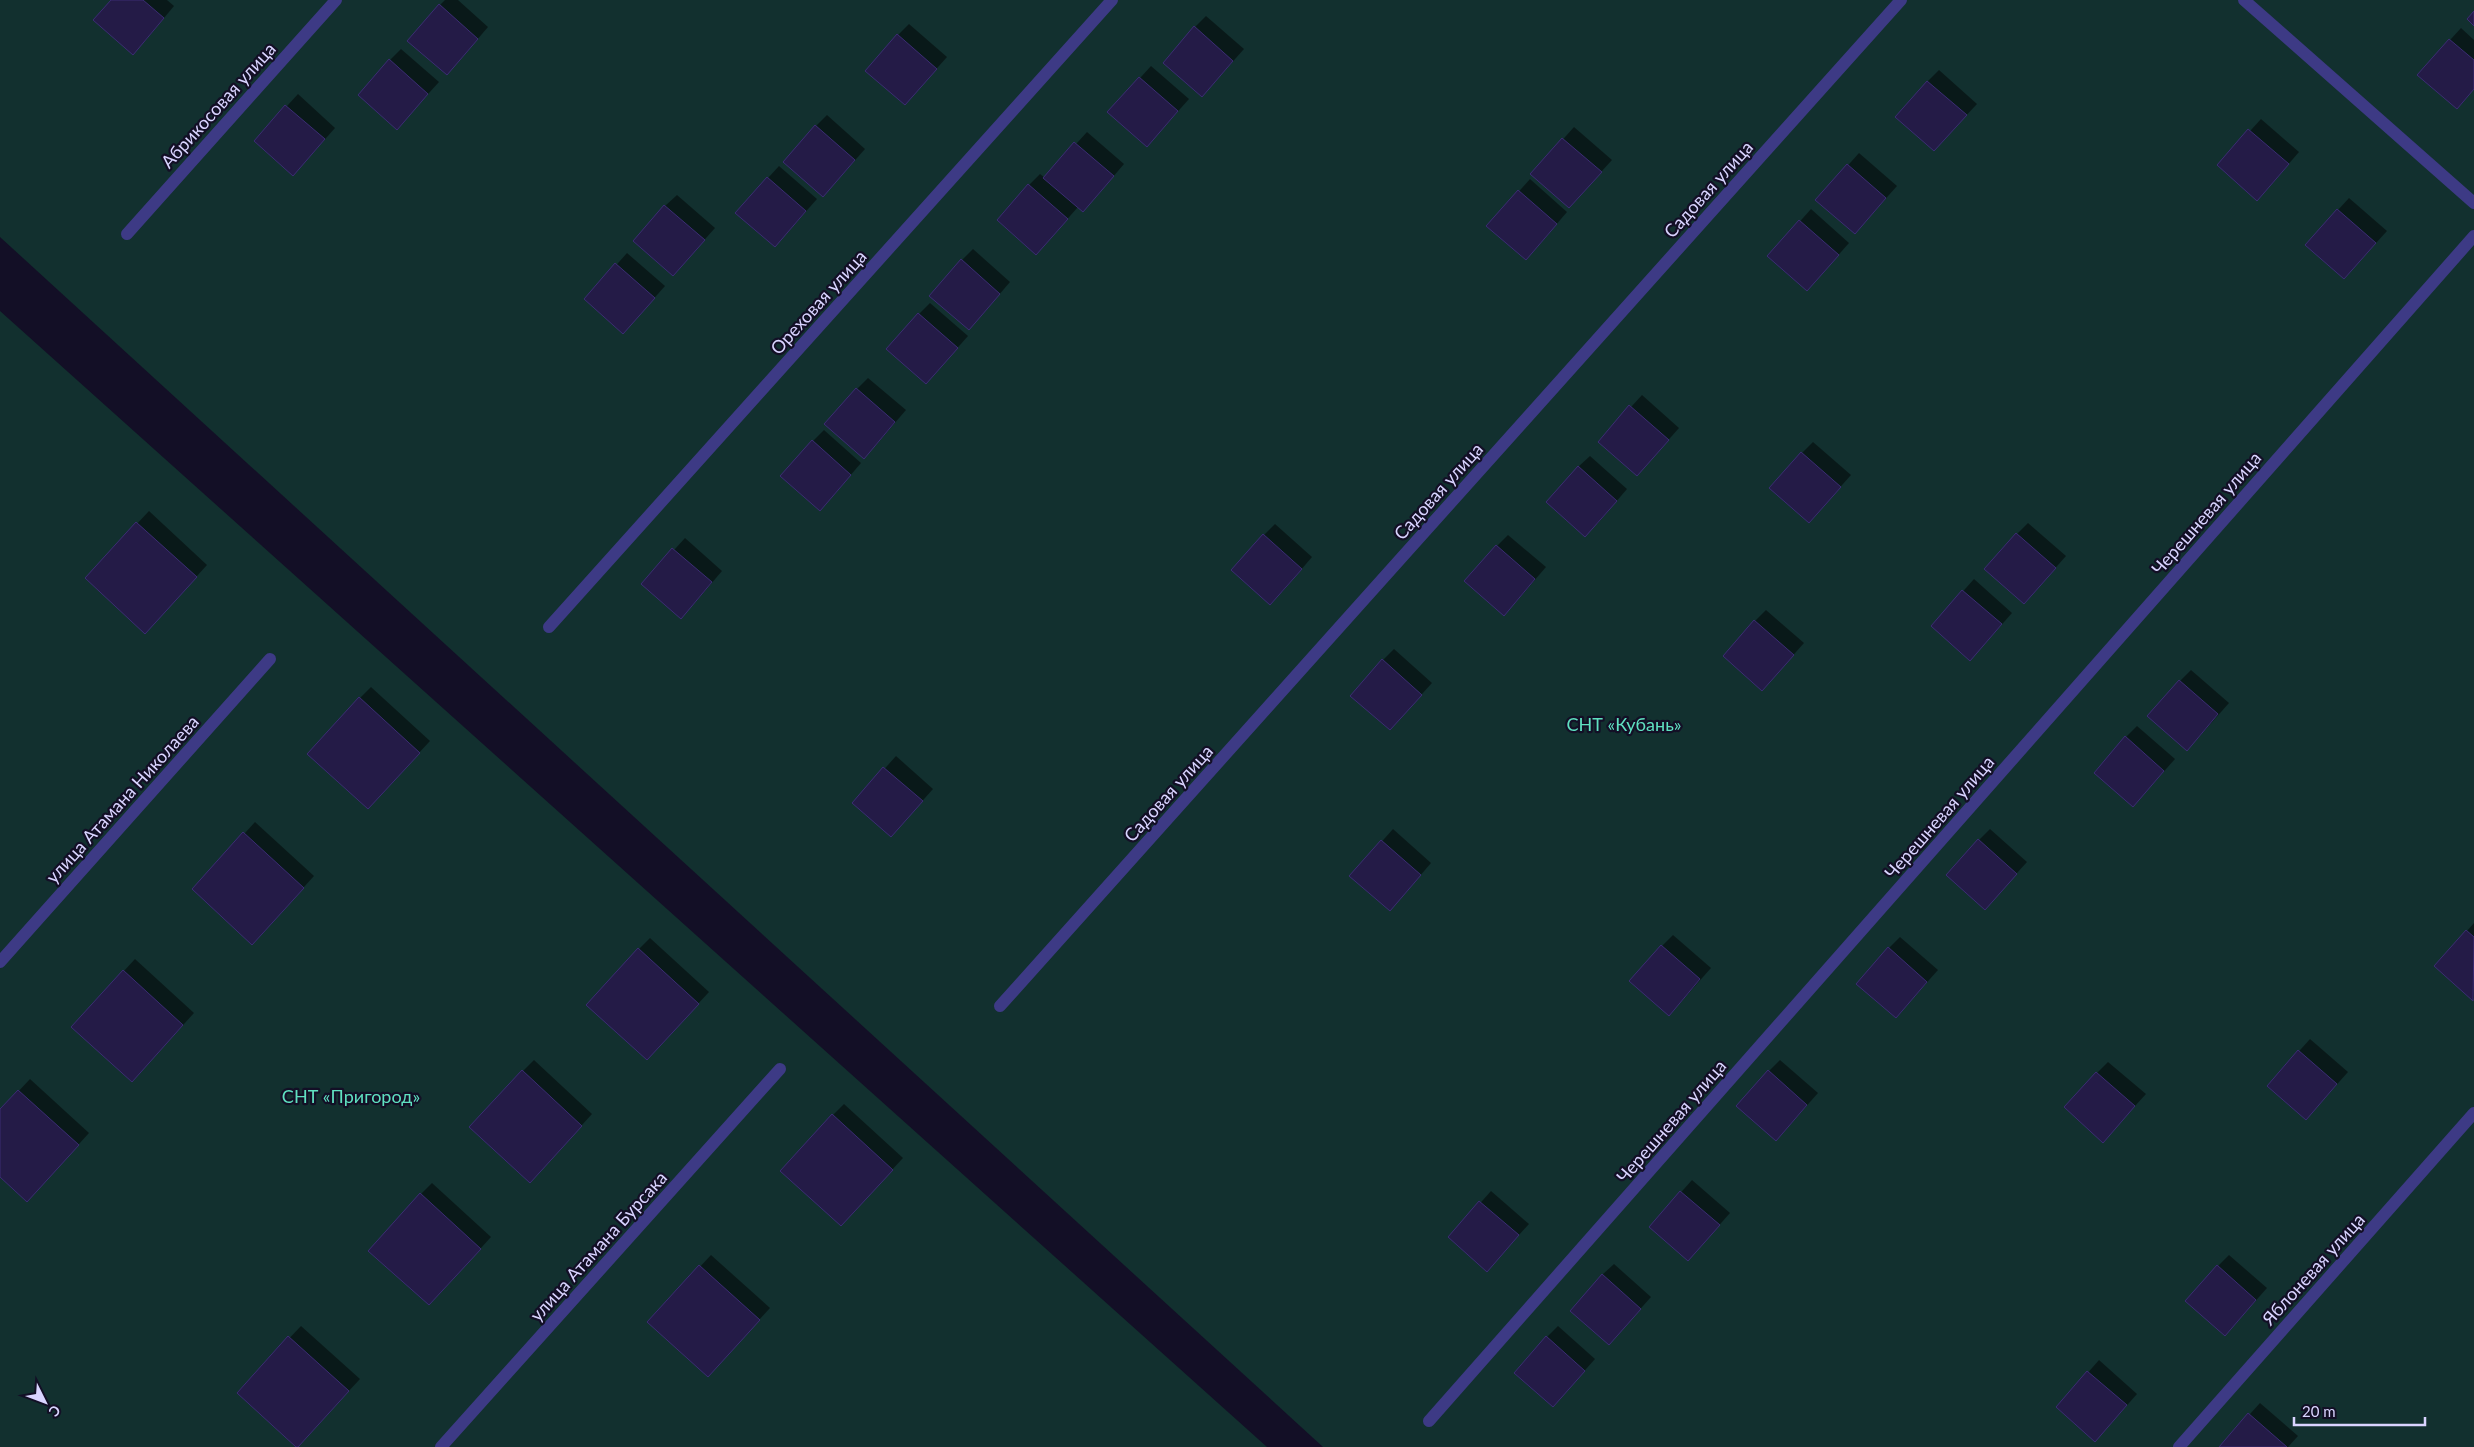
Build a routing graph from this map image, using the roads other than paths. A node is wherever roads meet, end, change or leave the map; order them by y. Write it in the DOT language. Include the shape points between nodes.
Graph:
graph roads {
  1 [pos="336,0"];
  2 [pos="1112,0"];
  3 [pos="1901,0"];
  4 [pos="2244,0"];
  5 [pos="2474,203"];
  6 [pos="127,234"];
  7 [pos="2474,236"];
  8 [pos="549,627"];
  9 [pos="270,659"];
  10 [pos="0,962"];
  11 [pos="1000,1006"];
  12 [pos="780,1069"];
  13 [pos="2474,1113"];
  14 [pos="1429,1421"];
  15 [pos="441,1447"];
  16 [pos="2179,1447"];
  1 -- 6 [label="street, Абрикосовая улица"];
  2 -- 8 [label="street, Ореховая улица"];
  3 -- 11 [label="street, Садовая улица"];
  4 -- 5 [label="street"];
  7 -- 14 [label="street, Черешневая улица"];
  9 -- 10 [label="street, улица Атамана Николаева"];
  12 -- 15 [label="street, улица Атамана Бурсака"];
  13 -- 16 [label="street, Яблоневая улица"];
}
